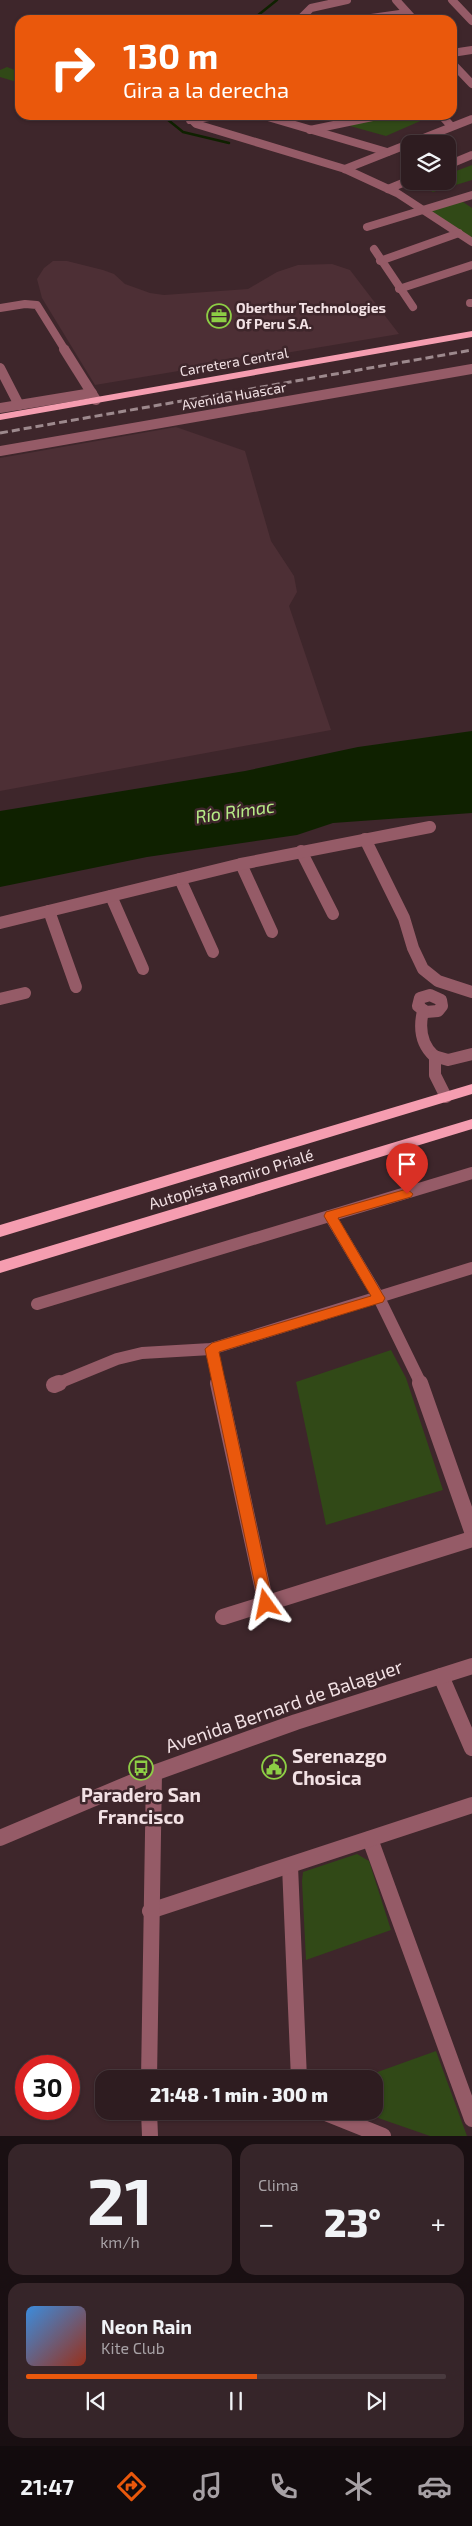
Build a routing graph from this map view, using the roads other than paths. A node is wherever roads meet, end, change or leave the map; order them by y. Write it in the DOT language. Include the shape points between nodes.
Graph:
graph roads {
  1 [pos="347,0"];
  2 [pos="396,0"];
  3 [pos="452,0"];
  4 [pos="407,13"];
  5 [pos="304,15"];
  6 [pos="393,15"];
  7 [pos="472,22"];
  8 [pos="472,50"];
  9 [pos="457,52"];
  10 [pos="457,68"];
  11 [pos="472,84"];
  12 [pos="472,119"];
  13 [pos="197,120"];
  14 [pos="277,120"];
  15 [pos="358,120"];
  16 [pos="446,120"];
  17 [pos="451,126"];
  18 [pos="310,130"];
  19 [pos="387,152"];
  20 [pos="472,155"];
  21 [pos="456,162"];
  22 [pos="345,169"];
  23 [pos="401,184"];
  24 [pos="388,189"];
  25 [pos="472,195"];
  26 [pos="463,198"];
  27 [pos="472,204"];
  28 [pos="423,210"];
  29 [pos="367,227"];
  30 [pos="459,233"];
  31 [pos="472,242"];
  32 [pos="374,249"];
  33 [pos="380,261"];
  34 [pos="472,265"];
  35 [pos="399,289"];
  36 [pos="413,307"];
  37 [pos="0,308"];
  38 [pos="472,334"];
  39 [pos="472,343"];
  40 [pos="0,368"];
  41 [pos="472,369"];
  42 [pos="94,396"];
  43 [pos="0,408"];
  44 [pos="25,413"];
  45 [pos="0,418"];
  46 [pos="0,426"];
  47 [pos="0,451"];
  48 [pos="430,828"];
  49 [pos="365,839"];
  50 [pos="301,851"];
  51 [pos="241,864"];
  52 [pos="180,879"];
  53 [pos="111,896"];
  54 [pos="49,911"];
  55 [pos="333,914"];
  56 [pos="0,923"];
  57 [pos="272,932"];
  58 [pos="213,952"];
  59 [pos="143,969"];
  60 [pos="76,987"];
  61 [pos="472,992"];
  62 [pos="25,993"];
  63 [pos="0,999"];
  64 [pos="422,1011"];
  65 [pos="472,1054"];
  66 [pos="435,1056"];
  67 [pos="472,1089"];
  68 [pos="446,1097"];
  69 [pos="472,1124"];
  70 [pos="472,1173"];
  71 [pos="330,1216"];
  72 [pos="0,1231"];
  73 [pos="0,1267"];
  74 [pos="472,1268"];
  75 [pos="379,1298"];
  76 [pos="37,1304"];
  77 [pos="212,1349"];
  78 [pos="54,1385"];
  79 [pos="472,1531"];
  80 [pos="472,1539"];
  81 [pos="266,1604"];
  82 [pos="224,1617"];
  83 [pos="472,1666"];
  84 [pos="441,1676"];
  85 [pos="472,1748"];
  86 [pos="154,1773"];
  87 [pos="472,1805"];
  88 [pos="0,1838"];
  89 [pos="370,1839"];
  90 [pos="290,1866"];
  91 [pos="150,1911"];
  92 [pos="149,2070"];
  93 [pos="299,2070"];
  94 [pos="472,2118"];
  95 [pos="149,2120"];
  96 [pos="343,2120"];
  97 [pos="150,2136"];
  98 [pos="383,2136"];
  1 -- 5 [label="street" via="311,8"];
  2 -- 4 [label="street"];
  3 -- 7 [label="street"];
  4 -- 6 [label="street"];
  8 -- 9 [label="street"];
  10 -- 11 [label="street"];
  12 -- 17 [label="street"];
  13 -- 22 [label="street"];
  14 -- 18 [label="street"];
  15 -- 18 [label="street"];
  16 -- 17 [label="street"];
  17 -- 19 [label="street"];
  18 -- 19 [label="street"];
  19 -- 22 [label="street"];
  20 -- 21 [label="street"];
  22 -- 24 [label="street"];
  23 -- 24 [label="street"];
  24 -- 28 [label="street"];
  25 -- 26 [label="street"];
  26 -- 27 [label="street"];
  26 -- 28 [label="street"];
  28 -- 29 [label="street"];
  28 -- 30 [label="street"];
  30 -- 31 [label="street"];
  30 -- 33 [label="street"];
  32 -- 33 [label="street"];
  33 -- 35 [label="street"];
  34 -- 35 [label="street"];
  35 -- 36 [label="street"];
  37 -- 42 [label="street" via="37,305"];
  38 -- 42 [label="highway, Carretera Central"];
  39 -- 44 [label="highway, Carretera Central"];
  40 -- 44 [label="street"];
  41 -- 47 [label="street, Avenida Huascar"];
  42 -- 44 [label="highway, Carretera Central"];
  43 -- 44 [label="street"];
  44 -- 45 [label="highway, Carretera Central"];
  44 -- 46 [label="highway, Carretera Central"];
  48 -- 49 [label="street"];
  49 -- 50 [label="street"];
  49 -- 61 [label="street" via="404,918 412,948 423,970 438,981"];
  50 -- 51 [label="street"];
  50 -- 55 [label="street"];
  51 -- 52 [label="street"];
  51 -- 57 [label="street"];
  52 -- 53 [label="street"];
  52 -- 58 [label="street"];
  53 -- 54 [label="street"];
  53 -- 59 [label="street"];
  54 -- 56 [label="street"];
  54 -- 60 [label="street"];
  62 -- 63 [label="street"];
  64 -- 66 [label="street" via="420,1021 424,1042"];
  65 -- 66 [label="street" via="453,1060"];
  66 -- 68 [label="street" via="436,1075"];
  67 -- 68 [label="highway, Autopista Ramiro Prialé"];
  68 -- 72 [label="highway, Autopista Ramiro Prialé"];
  69 -- 73 [label="highway, Autopista Ramiro Prialé"];
  70 -- 71 [label="street"];
  71 -- 75 [label="street"];
  71 -- 76 [label="street"];
  74 -- 75 [label="street"];
  75 -- 77 [label="street"];
  75 -- 79 [label="street" via="421,1385"];
  77 -- 78 [label="street" via="142,1353 116,1359"];
  77 -- 81 [label="street"];
  80 -- 81 [label="street"];
  81 -- 82 [label="street"];
  83 -- 84 [label="street, Avenida Bernard de Balaguer"];
  84 -- 85 [label="street"];
  84 -- 86 [label="street, Avenida Bernard de Balaguer" via="296,1722"];
  86 -- 88 [label="street, Avenida Bernard de Balaguer"];
  86 -- 91 [label="street"];
  87 -- 89 [label="street"];
  89 -- 90 [label="street"];
  89 -- 94 [label="street"];
  90 -- 91 [label="street"];
  90 -- 93 [label="street"];
  91 -- 92 [label="street"];
  95 -- 97 [label="street"];
  96 -- 98 [label="street"];
}
